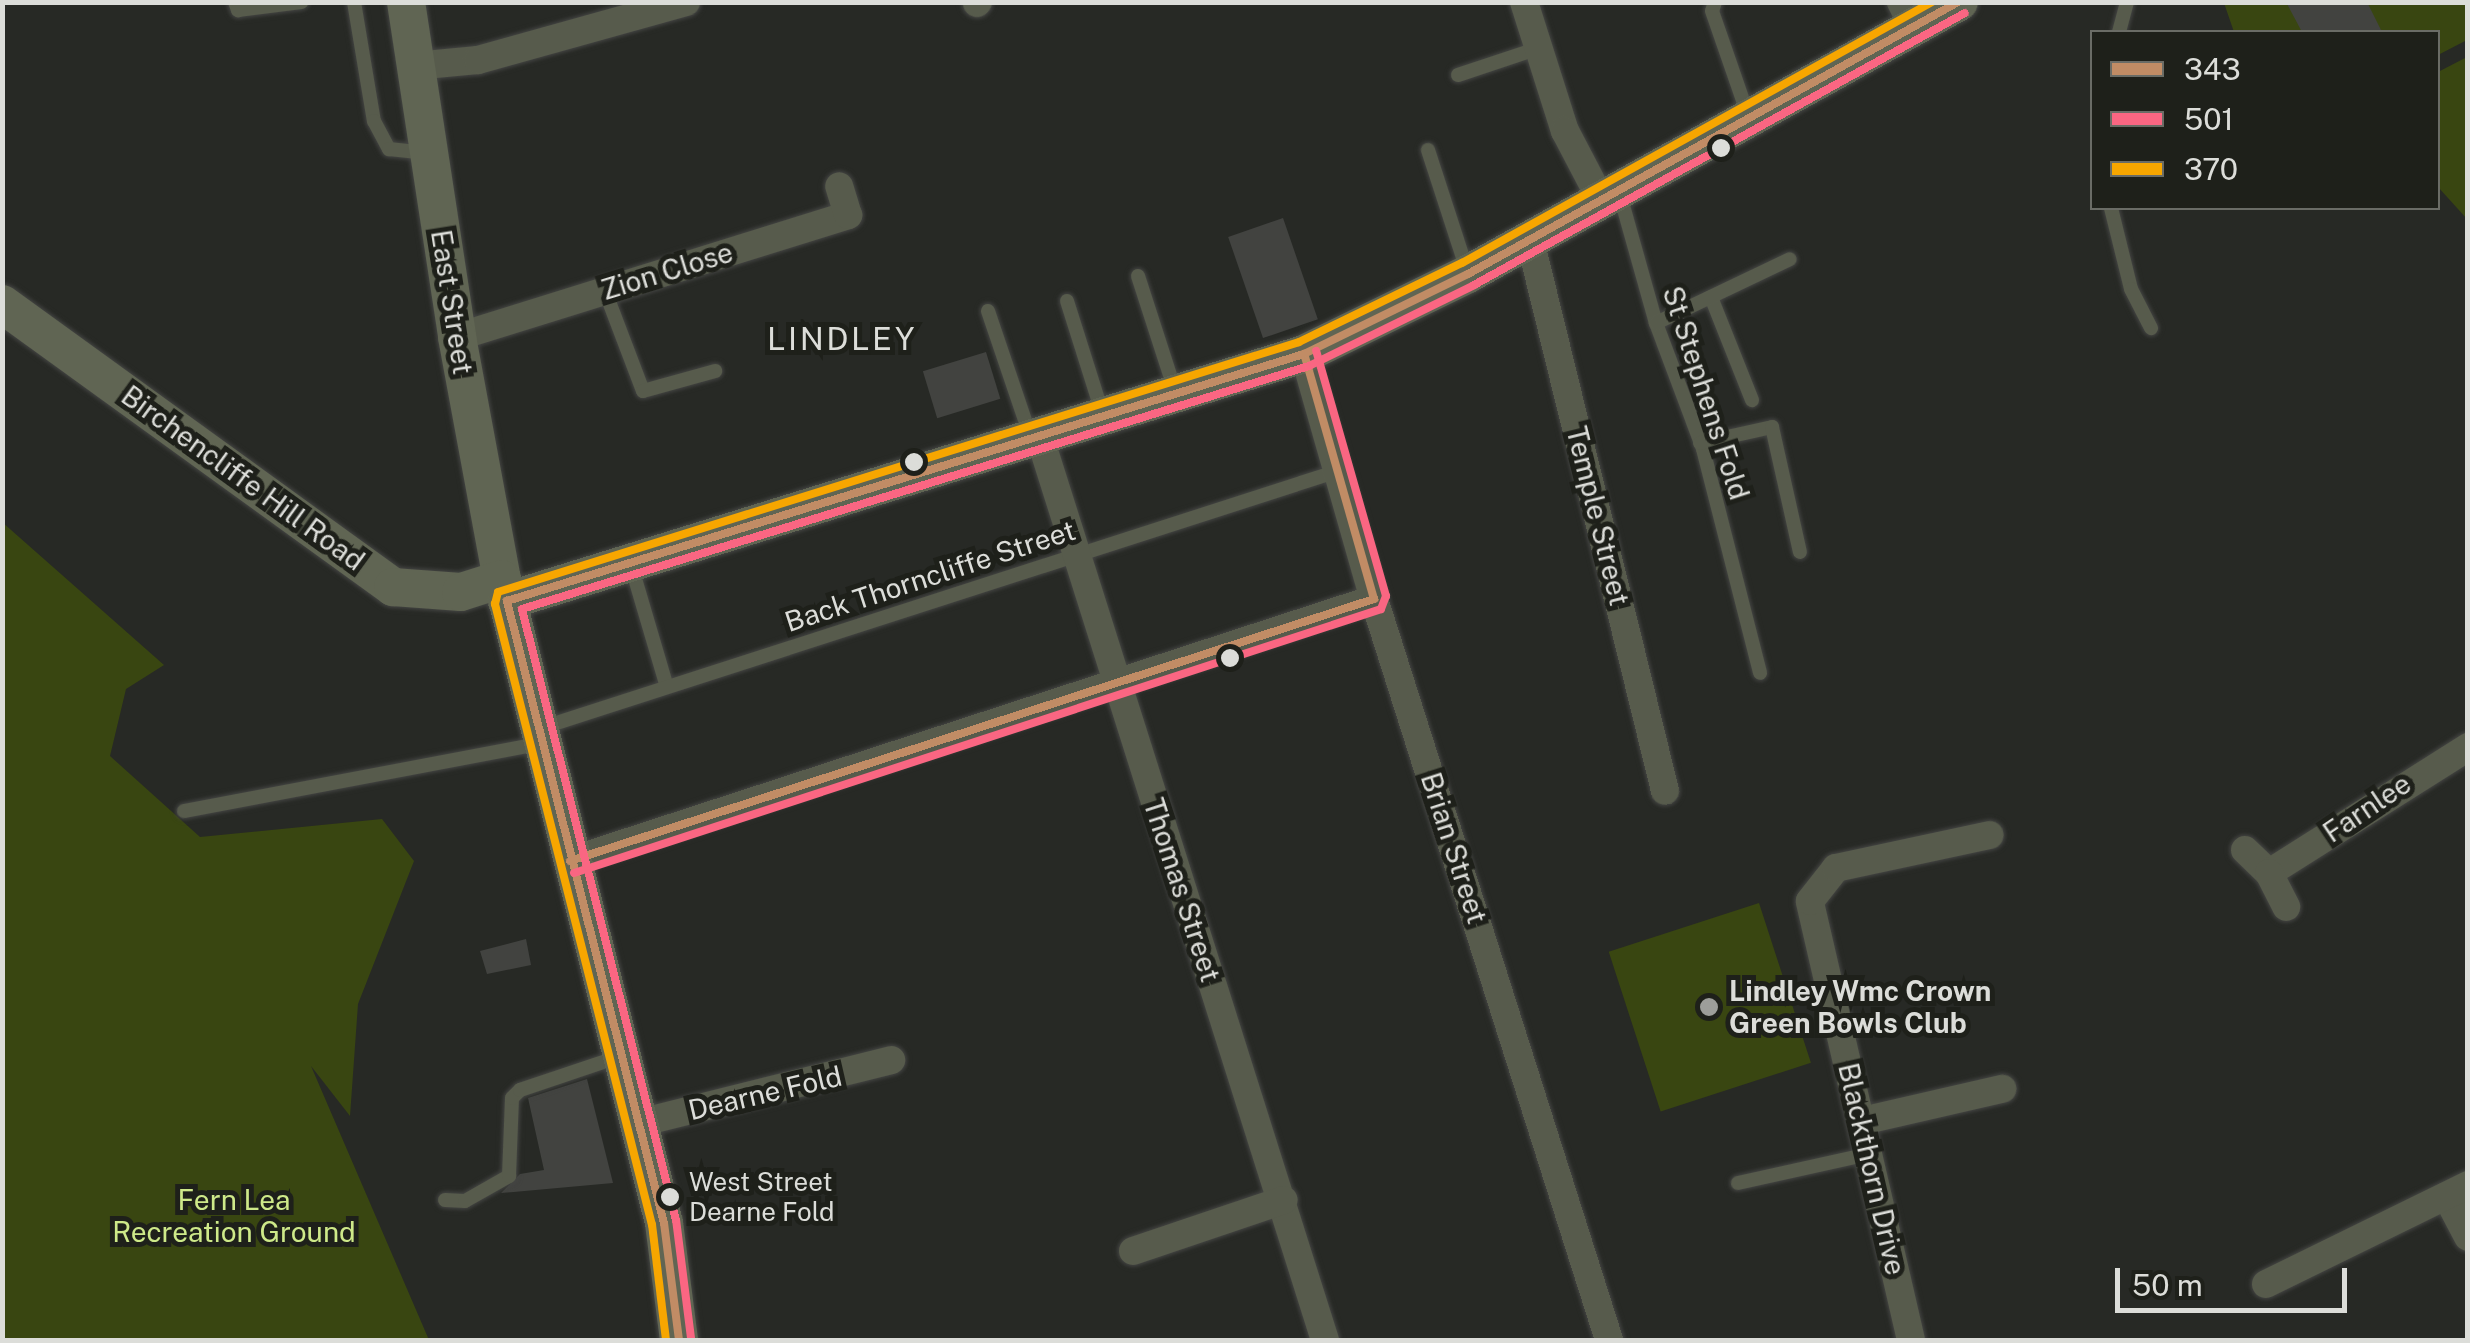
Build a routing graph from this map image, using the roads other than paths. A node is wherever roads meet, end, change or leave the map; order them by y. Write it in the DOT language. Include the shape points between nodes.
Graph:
graph roads {
  1 [pos="235,2"];
  2 [pos="300,2"];
  3 [pos="354,2"];
  4 [pos="406,2"];
  5 [pos="686,2"];
  6 [pos="1524,2"];
  7 [pos="1715,2"];
  8 [pos="1959,2"];
  9 [pos="2127,2"];
  10 [pos="1908,15"];
  11 [pos="2120,30"];
  12 [pos="1539,48"];
  13 [pos="414,66"];
  14 [pos="1458,74"];
  15 [pos="1748,116"];
  16 [pos="1428,150"];
  17 [pos="428,153"];
  18 [pos="839,186"];
  19 [pos="1608,191"];
  20 [pos="2111,210"];
  21 [pos="1530,240"];
  22 [pos="1790,259"];
  23 [pos="1468,274"];
  24 [pos="1138,276"];
  25 [pos="605,291"];
  26 [pos="1711,297"];
  27 [pos="1067,301"];
  28 [pos="2,304"];
  29 [pos="988,311"];
  30 [pos="1656,323"];
  31 [pos="2151,328"];
  32 [pos="457,337"];
  33 [pos="1304,354"];
  34 [pos="714,371"];
  35 [pos="1176,394"];
  36 [pos="1752,400"];
  37 [pos="1104,418"];
  38 [pos="1036,439"];
  39 [pos="1700,443"];
  40 [pos="1338,471"];
  41 [pos="1800,552"];
  42 [pos="1075,556"];
  43 [pos="630,564"];
  44 [pos="505,590"];
  45 [pos="1374,599"];
  46 [pos="1760,673"];
  47 [pos="1115,687"];
  48 [pos="667,688"];
  49 [pos="540,736"];
  50 [pos="2468,747"];
  51 [pos="1665,791"];
  52 [pos="184,812"];
  53 [pos="1990,835"];
  54 [pos="2245,850"];
  55 [pos="570,861"];
  56 [pos="2269,874"];
  57 [pos="2286,906"];
  58 [pos="621,1056"];
  59 [pos="891,1060"];
  60 [pos="2002,1089"];
  61 [pos="1862,1121"];
  62 [pos="638,1123"];
  63 [pos="1870,1154"];
  64 [pos="1738,1183"];
  65 [pos="2457,1191"];
  66 [pos="445,1200"];
  67 [pos="1284,1200"];
  68 [pos="2468,1237"];
  69 [pos="1133,1251"];
  70 [pos="2266,1284"];
  71 [pos="679,1340"];
  72 [pos="1325,1340"];
  73 [pos="1609,1340"];
  74 [pos="1911,1340"];
  1 -- 2 [label="lane" via="238,10"];
  3 -- 17 [label="lane" via="374,121 389,149"];
  4 -- 13 [label="street, East Street"];
  5 -- 13 [label="street" via="478,60"];
  6 -- 12 [label="street"];
  7 -- 15 [label="lane" via="1712,11"];
  8 -- 10 [label="street, Birchencliffe Hill Road"];
  9 -- 11 [label="lane"];
  10 -- 15 [label="street, Birchencliffe Hill Road"];
  12 -- 14 [label="lane"];
  12 -- 19 [label="street" via="1565,130"];
  13 -- 17 [label="street, East Street"];
  15 -- 19 [label="street, Birchencliffe Hill Road"];
  16 -- 23 [label="lane"];
  17 -- 32 [label="street, East Street"];
  18 -- 25 [label="street, Zion Close" via="848,215"];
  19 -- 21 [label="street, Birchencliffe Hill Road"];
  19 -- 30 [label="lane, St Stephens Fold"];
  20 -- 31 [label="lane" via="2131,289"];
  21 -- 23 [label="street, Birchencliffe Hill Road"];
  21 -- 51 [label="street, Temple Street"];
  22 -- 26 [label="lane"];
  23 -- 33 [label="street, Birchencliffe Hill Road"];
  24 -- 35 [label="lane"];
  25 -- 32 [label="street, Zion Close"];
  25 -- 34 [label="lane" via="642,391"];
  26 -- 30 [label="lane"];
  26 -- 36 [label="lane"];
  27 -- 37 [label="lane"];
  28 -- 44 [label="street, Birchencliffe Hill Road" via="392,587"];
  29 -- 38 [label="lane"];
  30 -- 39 [label="lane, St Stephens Fold"];
  32 -- 44 [label="street, East Street"];
  33 -- 35 [label="street, Birchencliffe Hill Road"];
  33 -- 40 [label="street, Brian Street"];
  35 -- 37 [label="street, Birchencliffe Hill Road"];
  37 -- 38 [label="street, Birchencliffe Hill Road"];
  38 -- 42 [label="street, Thomas Street"];
  38 -- 43 [label="street, Birchencliffe Hill Road"];
  39 -- 41 [label="lane" via="1772,426"];
  39 -- 46 [label="lane, St Stephens Fold"];
  40 -- 42 [label="lane, Back Thorncliffe Street"];
  40 -- 45 [label="street, Brian Street"];
  42 -- 47 [label="street, Thomas Street"];
  42 -- 48 [label="lane, Back Thorncliffe Street"];
  43 -- 44 [label="street, Birchencliffe Hill Road"];
  43 -- 48 [label="lane"];
  44 -- 49 [label="street, East Street"];
  45 -- 47 [label="street"];
  45 -- 73 [label="street, Brian Street"];
  47 -- 55 [label="street"];
  47 -- 67 [label="street, Thomas Street"];
  48 -- 49 [label="lane, Back Thorncliffe Street"];
  49 -- 52 [label="lane, Back Thorncliffe Street"];
  49 -- 55 [label="street, East Street"];
  50 -- 56 [label="street, Farnlee"];
  53 -- 61 [label="street, Blackthorn Drive" via="1836,868 1814,889 1812,919"];
  54 -- 56 [label="street"];
  55 -- 58 [label="street, East Street"];
  56 -- 57 [label="street"];
  58 -- 62 [label="street, East Street"];
  58 -- 66 [label="lane" via="520,1090 512,1098 509,1176 465,1201"];
  59 -- 62 [label="street, Dearne Fold"];
  60 -- 61 [label="street"];
  61 -- 63 [label="street, Blackthorn Drive"];
  62 -- 71 [label="street, East Street" via="664,1223"];
  63 -- 64 [label="lane"];
  63 -- 74 [label="street, Blackthorn Drive"];
  65 -- 68 [label="street"];
  65 -- 70 [label="street"];
  67 -- 69 [label="street"];
  67 -- 72 [label="street, Thomas Street"];
}
